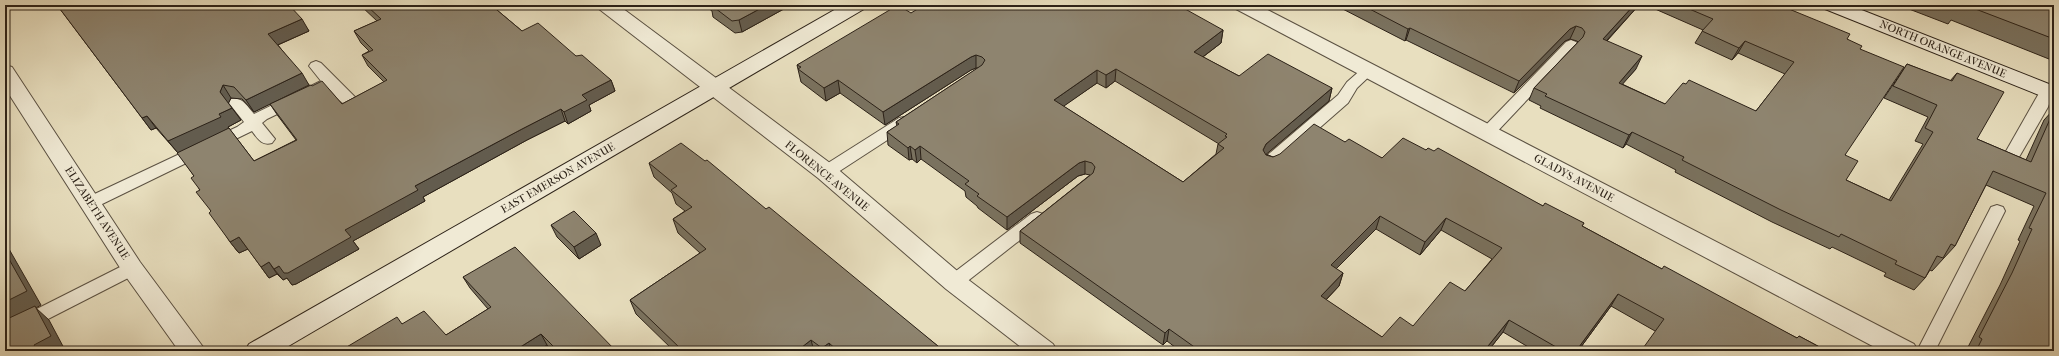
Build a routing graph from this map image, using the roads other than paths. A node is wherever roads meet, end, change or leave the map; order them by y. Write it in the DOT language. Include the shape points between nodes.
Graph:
graph roads {
  1 [pos="606,5"];
  2 [pos="857,5"];
  3 [pos="1243,5"];
  4 [pos="1832,5"];
  5 [pos="1571,44"];
  6 [pos="316,66"];
  7 [pos="1368,71"];
  8 [pos="5,72"];
  9 [pos="331,82"];
  10 [pos="714,88"];
  11 [pos="2051,92"];
  12 [pos="350,101"];
  13 [pos="236,102"];
  14 [pos="918,113"];
  15 [pos="253,123"];
  16 [pos="1487,133"];
  17 [pos="267,140"];
  18 [pos="2009,160"];
  19 [pos="1270,162"];
  20 [pos="826,172"];
  21 [pos="90,203"];
  22 [pos="1048,210"];
  23 [pos="1997,211"];
  24 [pos="132,268"];
  25 [pos="954,282"];
  26 [pos="5,334"];
  27 [pos="193,351"];
  28 [pos="258,351"];
  29 [pos="1044,351"];
  30 [pos="1905,351"];
  31 [pos="1926,351"];
  1 -- 10 [label="street, FLORENCE AVENUE"];
  2 -- 10 [label="street, EAST EMERSON AVENUE"];
  3 -- 7 [label="street, GLADYS AVENUE"];
  4 -- 11 [label="street, NORTH ORANGE AVENUE"];
  5 -- 16 [label="lane"];
  6 -- 9 [label="lane"];
  7 -- 16 [label="street, GLADYS AVENUE"];
  7 -- 19 [label="lane" via="1352,85 1343,99"];
  8 -- 21 [label="street, ELIZABETH AVENUE"];
  9 -- 12 [label="lane"];
  9 -- 15 [label="lane" via="262,115"];
  10 -- 20 [label="street, FLORENCE AVENUE"];
  10 -- 28 [label="street, EAST EMERSON AVENUE"];
  11 -- 18 [label="lane"];
  13 -- 15 [label="lane"];
  14 -- 20 [label="lane"];
  15 -- 17 [label="lane"];
  15 -- 21 [label="lane" via="242,131"];
  16 -- 30 [label="street, GLADYS AVENUE"];
  20 -- 25 [label="street, FLORENCE AVENUE"];
  21 -- 24 [label="street, ELIZABETH AVENUE"];
  22 -- 25 [label="lane"];
  23 -- 31 [label="lane"];
  24 -- 26 [label="lane"];
  24 -- 27 [label="street, ELIZABETH AVENUE"];
  25 -- 29 [label="street, FLORENCE AVENUE"];
}
